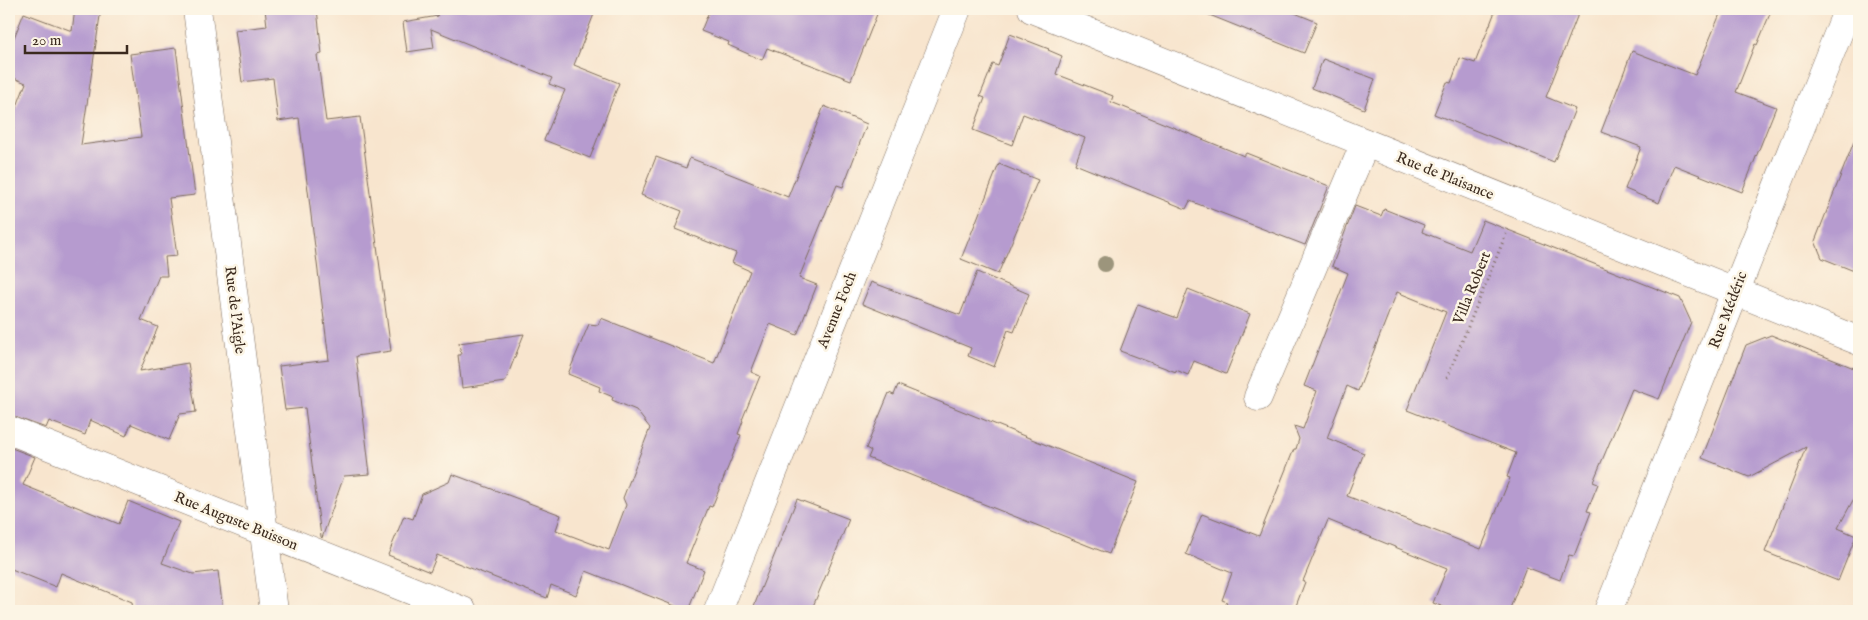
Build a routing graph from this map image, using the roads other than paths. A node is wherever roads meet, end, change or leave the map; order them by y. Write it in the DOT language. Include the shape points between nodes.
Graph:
graph roads {
  1 [pos="197,9"];
  2 [pos="957,9"];
  3 [pos="1032,9"];
  4 [pos="1848,9"];
  5 [pos="1365,143"];
  6 [pos="1735,292"];
  7 [pos="1859,341"];
  8 [pos="1258,397"];
  9 [pos="9,430"];
  10 [pos="264,532"];
  11 [pos="274,611"];
  12 [pos="463,611"];
  13 [pos="718,611"];
  14 [pos="1608,611"];
  1 -- 10 [label="street, Rue de l'Aigle"];
  2 -- 13 [label="street, Avenue Foch"];
  3 -- 5 [label="street, Rue de Plaisance"];
  4 -- 6 [label="street, Rue Médéric"];
  5 -- 6 [label="street, Rue de Plaisance"];
  5 -- 8 [label="street"];
  6 -- 7 [label="street, Rue de Plaisance"];
  6 -- 14 [label="street, Rue Médéric"];
  9 -- 10 [label="street, Rue Auguste Buisson"];
  10 -- 11 [label="street, Rue de l'Aigle"];
  10 -- 12 [label="street, Rue Auguste Buisson"];
}
